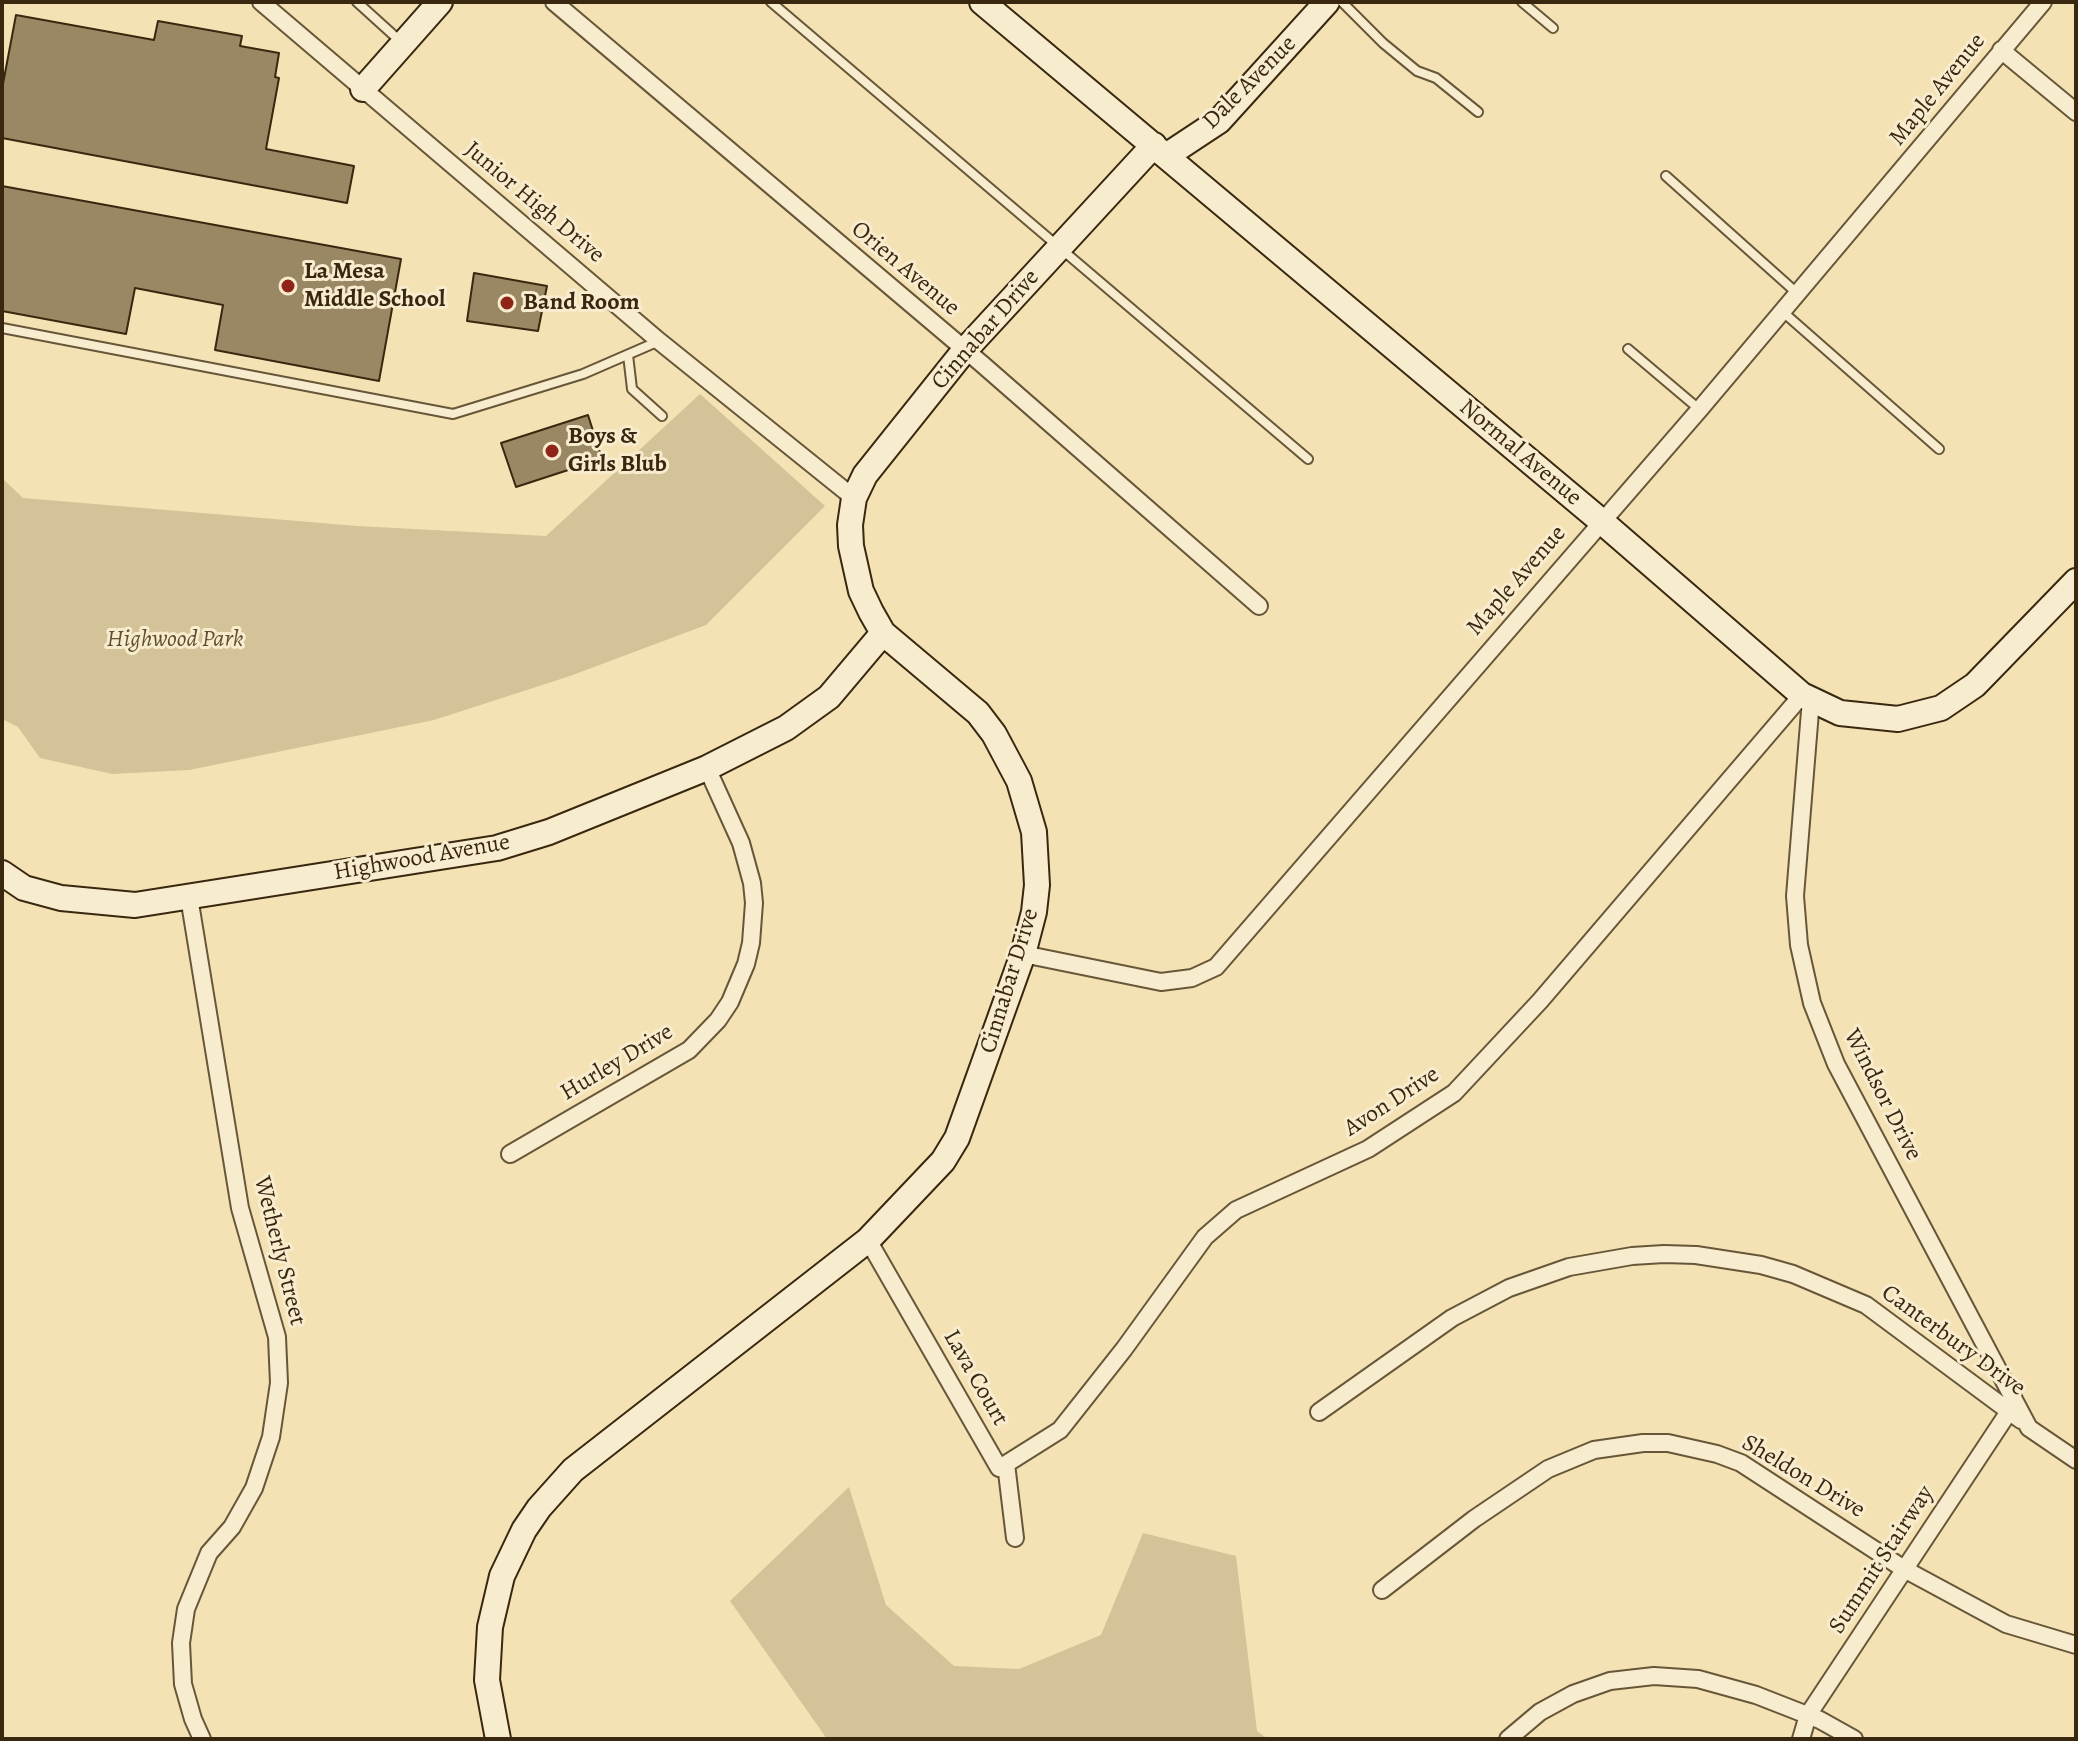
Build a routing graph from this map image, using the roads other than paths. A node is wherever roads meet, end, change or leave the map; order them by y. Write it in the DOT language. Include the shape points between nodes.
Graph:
graph roads {
  1 [pos="261,2"];
  2 [pos="357,2"];
  3 [pos="440,2"];
  4 [pos="554,2"];
  5 [pos="771,2"];
  6 [pos="982,2"];
  7 [pos="1327,2"];
  8 [pos="1342,2"];
  9 [pos="1522,2"];
  10 [pos="2043,2"];
  11 [pos="1553,28"];
  12 [pos="403,44"];
  13 [pos="2001,50"];
  14 [pos="363,89"];
  15 [pos="1478,112"];
  16 [pos="2076,112"];
  17 [pos="1160,150"];
  18 [pos="1666,176"];
  19 [pos="1058,247"];
  20 [pos="1798,294"];
  21 [pos="1783,312"];
  22 [pos="2,328"];
  23 [pos="659,341"];
  24 [pos="1628,349"];
  25 [pos="964,351"];
  26 [pos="628,355"];
  27 [pos="1700,409"];
  28 [pos="662,416"];
  29 [pos="1939,449"];
  30 [pos="1308,459"];
  31 [pos="854,498"];
  32 [pos="1601,521"];
  33 [pos="2076,581"];
  34 [pos="1259,606"];
  35 [pos="883,633"];
  36 [pos="1806,697"];
  37 [pos="707,768"];
  38 [pos="2,873"];
  39 [pos="189,897"];
  40 [pos="1023,954"];
  41 [pos="510,1154"];
  42 [pos="868,1240"];
  43 [pos="2010,1410"];
  44 [pos="1319,1412"];
  45 [pos="2029,1428"];
  46 [pos="2076,1460"];
  47 [pos="1006,1464"];
  48 [pos="1015,1538"];
  49 [pos="1904,1569"];
  50 [pos="1382,1590"];
  51 [pos="2076,1645"];
  52 [pos="1808,1715"];
  53 [pos="202,1739"];
  54 [pos="498,1739"];
  55 [pos="1508,1739"];
  56 [pos="1801,1739"];
  57 [pos="1854,1739"];
  1 -- 14 [label="street, Junior High Drive"];
  2 -- 12 [label="lane"];
  3 -- 12 [label="street"];
  4 -- 25 [label="street, Orien Avenue"];
  5 -- 19 [label="lane"];
  6 -- 17 [label="street, Normal Avenue"];
  7 -- 17 [label="street, Dale Avenue" via="1219,121"];
  8 -- 15 [label="lane" via="1417,71 1436,78"];
  9 -- 11 [label="lane"];
  10 -- 13 [label="street, Maple Avenue"];
  12 -- 14 [label="street"];
  13 -- 16 [label="street"];
  13 -- 20 [label="street, Maple Avenue"];
  14 -- 23 [label="street, Junior High Drive"];
  17 -- 19 [label="street, Cinnabar Drive"];
  17 -- 32 [label="street, Normal Avenue"];
  18 -- 20 [label="lane"];
  19 -- 25 [label="street, Cinnabar Drive"];
  19 -- 30 [label="lane"];
  20 -- 21 [label="street, Maple Avenue"];
  21 -- 27 [label="street, Maple Avenue"];
  21 -- 29 [label="lane"];
  22 -- 26 [label="lane" via="453,414"];
  23 -- 26 [label="lane"];
  23 -- 31 [label="street, Junior High Drive"];
  24 -- 27 [label="lane"];
  25 -- 31 [label="street, Cinnabar Drive" via="865,475"];
  25 -- 34 [label="street, Orien Avenue"];
  26 -- 28 [label="lane" via="632,389"];
  27 -- 32 [label="street, Maple Avenue"];
  31 -- 35 [label="street, Cinnabar Drive" via="854,568"];
  32 -- 36 [label="street, Normal Avenue"];
  32 -- 40 [label="street, Maple Avenue" via="1216,967 1192,978 1161,982"];
  33 -- 36 [label="street, Normal Avenue" via="1975,685 1941,708 1898,719 1840,713"];
  35 -- 37 [label="street, Highwood Avenue" via="829,697 786,728"];
  35 -- 40 [label="street, Cinnabar Drive" via="978,713 1019,781 1037,859 1034,912"];
  36 -- 45 [label="street, Windsor Drive" via="1795,896 1812,1003 1836,1064"];
  36 -- 47 [label="street, Avon Drive" via="1454,1093 1368,1149 1236,1210 1205,1237 1060,1430"];
  37 -- 39 [label="street, Highwood Avenue" via="497,848"];
  37 -- 41 [label="street, Hurley Drive" via="741,843 754,903 746,964 730,1002 689,1050"];
  38 -- 39 [label="street, Highwood Avenue" via="24,888 86,902 135,905"];
  39 -- 53 [label="street, Wetherly Street" via="240,1208 277,1337 279,1383 271,1437 254,1488 232,1527 209,1553 186,1609 183,1684"];
  40 -- 42 [label="street, Cinnabar Drive" via="957,1138 943,1161"];
  42 -- 47 [label="street, Lava Court" via="999,1468"];
  42 -- 54 [label="street, Cinnabar Drive" via="573,1470 539,1508 502,1576 490,1627 487,1680"];
  43 -- 44 [label="street, Canterbury Drive" via="1866,1305 1761,1265 1664,1254 1569,1267 1509,1288 1452,1318"];
  43 -- 45 [label="street, Canterbury Drive"];
  43 -- 49 [label="street, Summit Stairway"];
  45 -- 46 [label="street, Windsor Drive"];
  47 -- 48 [label="street"];
  49 -- 50 [label="street, Sheldon Drive" via="1741,1463 1693,1447 1643,1443 1594,1450 1548,1469"];
  49 -- 51 [label="street, Sheldon Drive" via="2006,1624"];
  49 -- 52 [label="street, Summit Stairway"];
  52 -- 55 [label="street" via="1725,1686 1643,1676 1610,1681 1562,1699"];
  52 -- 56 [label="street, Summit Stairway"];
  52 -- 57 [label="street"];
}
